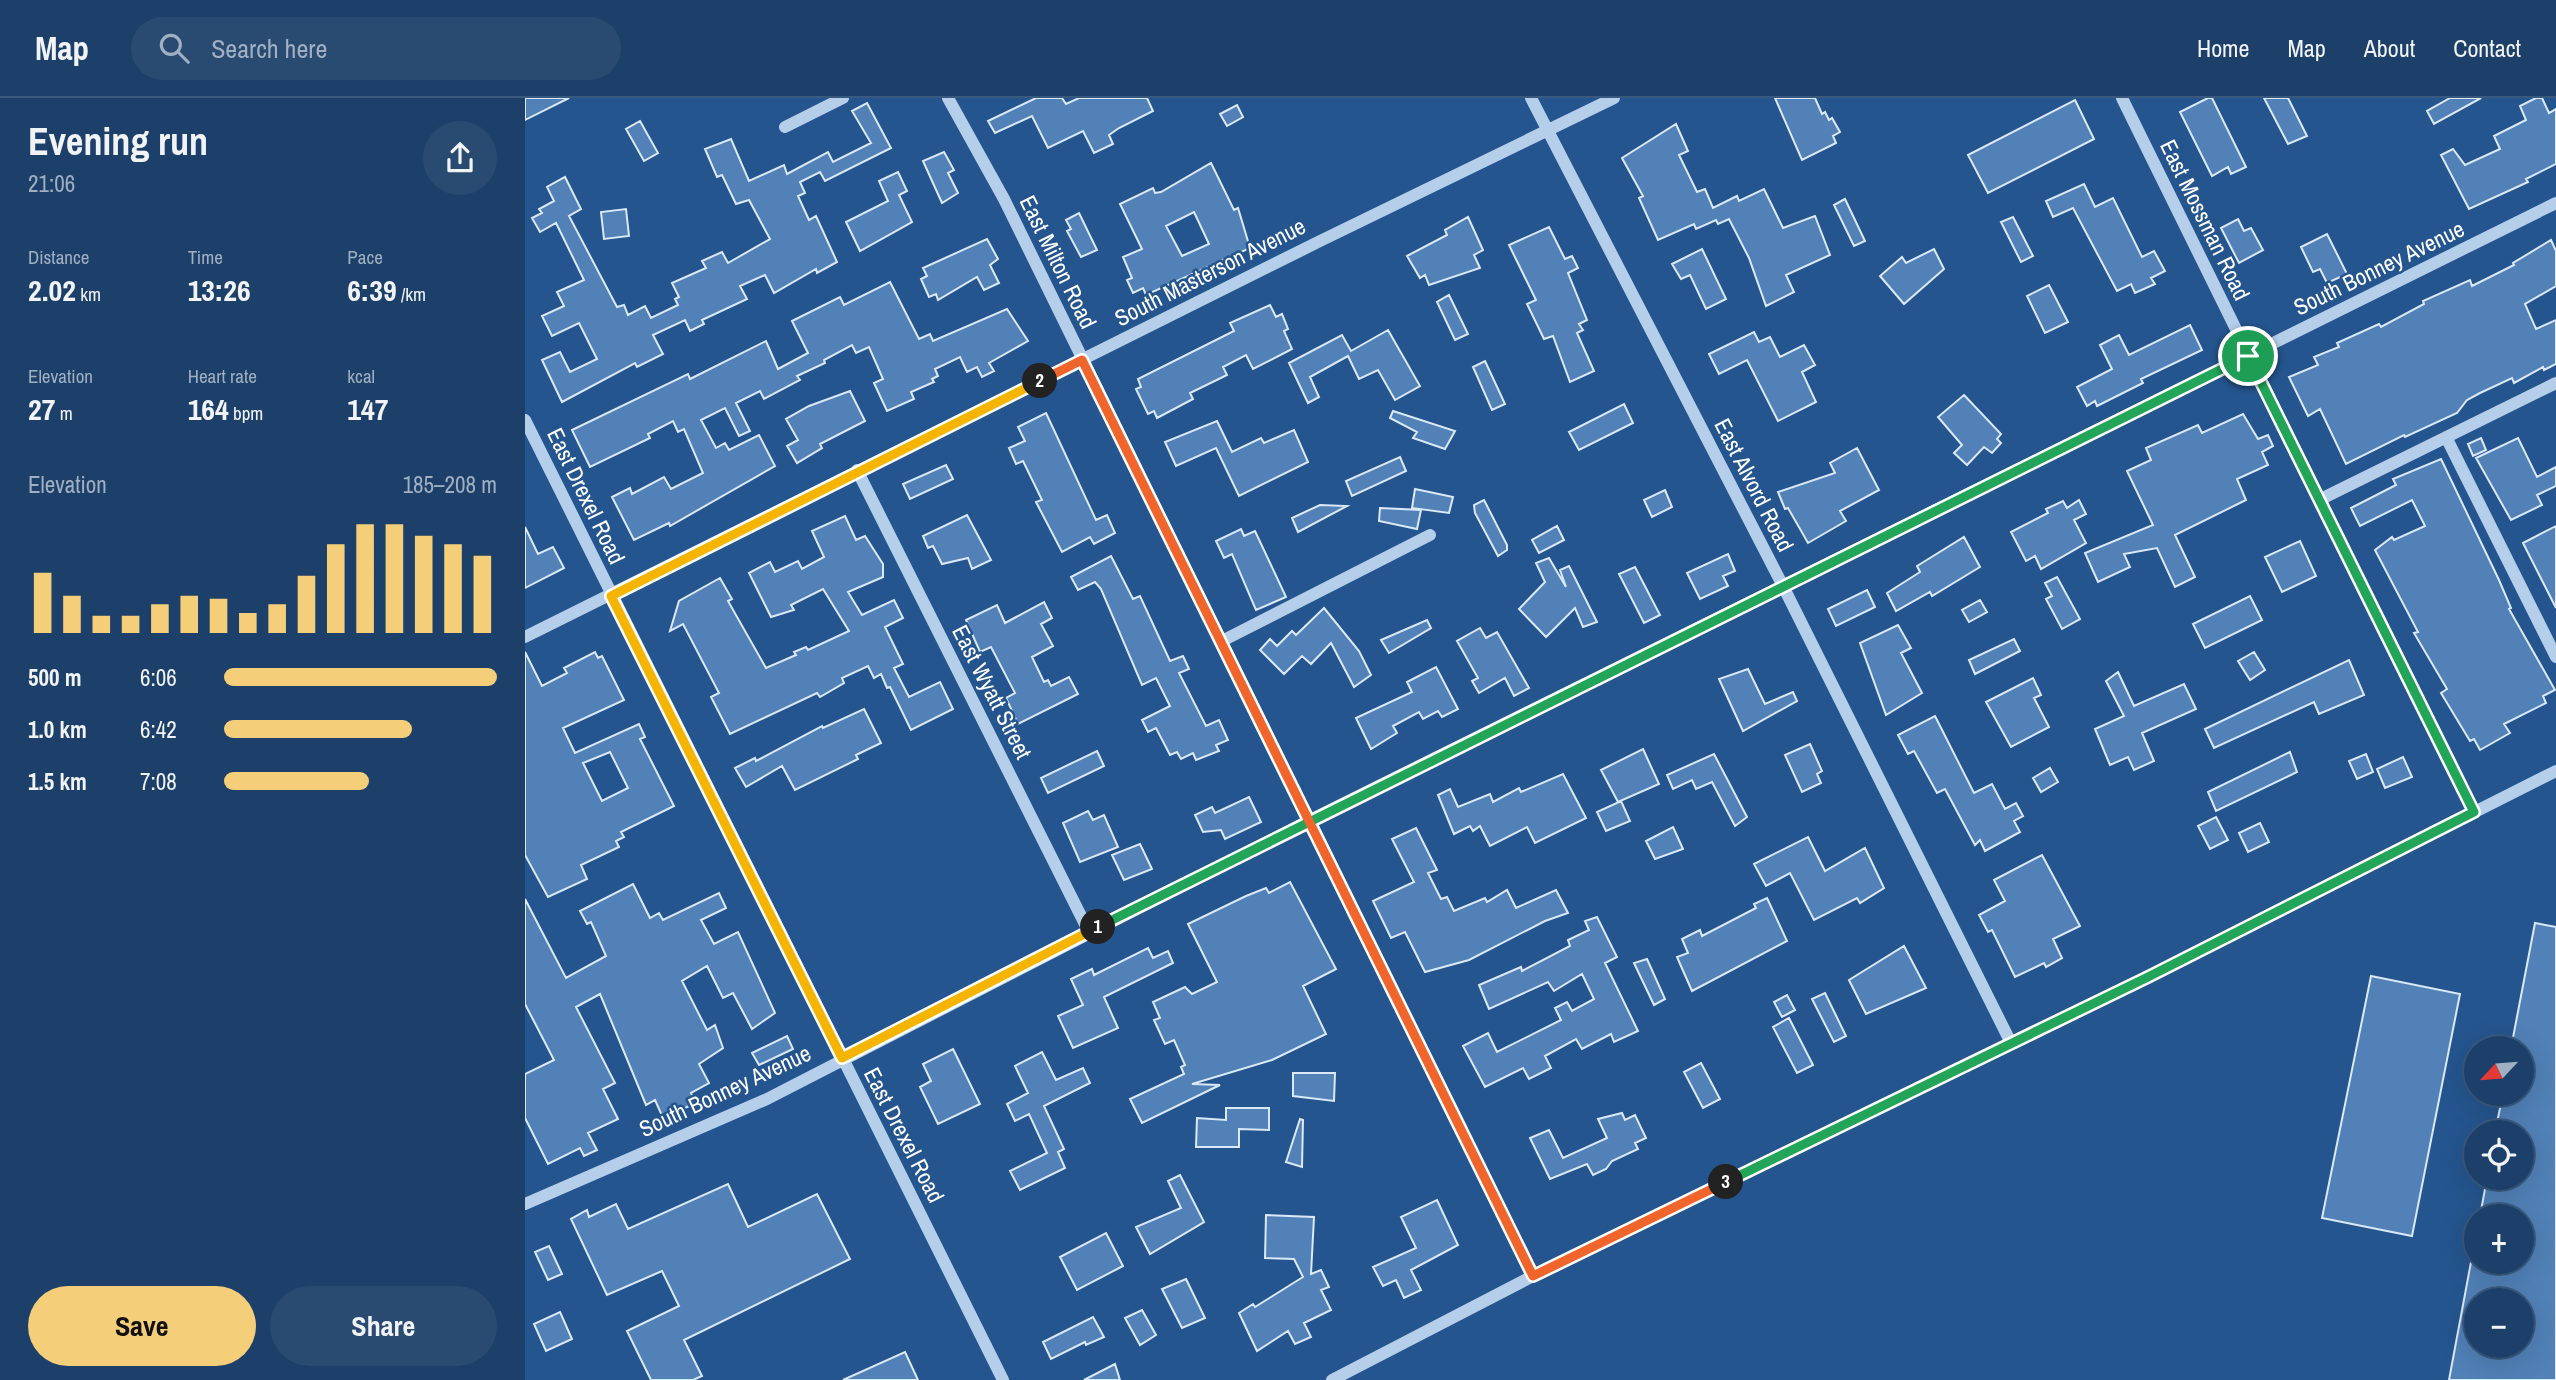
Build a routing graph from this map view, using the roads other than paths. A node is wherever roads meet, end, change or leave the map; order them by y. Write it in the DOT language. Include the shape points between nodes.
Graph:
graph roads {
  1 [pos="843,98"];
  2 [pos="949,98"];
  3 [pos="1531,98"];
  4 [pos="1614,98"];
  5 [pos="2122,98"];
  6 [pos="785,127"];
  7 [pos="1548,131"];
  8 [pos="2556,203"];
  9 [pos="2248,356"];
  10 [pos="1082,360"];
  11 [pos="2556,383"];
  12 [pos="525,420"];
  13 [pos="2446,437"];
  14 [pos="857,470"];
  15 [pos="2321,499"];
  16 [pos="1430,535"];
  17 [pos="1783,586"];
  18 [pos="611,596"];
  19 [pos="525,637"];
  20 [pos="1220,642"];
  21 [pos="2556,657"];
  22 [pos="2556,771"];
  23 [pos="2474,812"];
  24 [pos="1308,821"];
  25 [pos="1089,932"];
  26 [pos="2011,1043"];
  27 [pos="842,1058"];
  28 [pos="525,1204"];
  29 [pos="1533,1276"];
  30 [pos="1003,1380"];
  31 [pos="1332,1380"];
  1 -- 6 [label="street"];
  2 -- 10 [label="street, East Milton Road"];
  3 -- 7 [label="street, East Alvord Road"];
  4 -- 7 [label="street, South Masterson Avenue"];
  5 -- 9 [label="street, East Mossman Road"];
  7 -- 10 [label="street, South Masterson Avenue"];
  7 -- 17 [label="street, East Alvord Road"];
  8 -- 9 [label="street, South Bonney Avenue"];
  9 -- 15 [label="street, East Mossman Road"];
  9 -- 17 [label="street, South Bonney Avenue"];
  10 -- 14 [label="street, South Masterson Avenue"];
  10 -- 20 [label="street, East Milton Road"];
  11 -- 13 [label="street"];
  12 -- 18 [label="street, East Drexel Road"];
  13 -- 15 [label="street"];
  13 -- 21 [label="street"];
  14 -- 18 [label="street, South Masterson Avenue"];
  14 -- 25 [label="street, East Wyatt Street"];
  15 -- 23 [label="street, East Mossman Road"];
  16 -- 20 [label="street"];
  17 -- 24 [label="street, South Bonney Avenue"];
  17 -- 26 [label="street, East Alvord Road"];
  18 -- 19 [label="street, South Masterson Avenue"];
  18 -- 27 [label="street, East Drexel Road"];
  20 -- 24 [label="street, East Milton Road"];
  22 -- 23 [label="street"];
  23 -- 26 [label="street"];
  24 -- 25 [label="street, South Bonney Avenue"];
  24 -- 29 [label="street, East Milton Road"];
  25 -- 27 [label="street, South Bonney Avenue"];
  26 -- 29 [label="street"];
  27 -- 28 [label="street, South Bonney Avenue" via="767,1099"];
  27 -- 30 [label="street, East Drexel Road"];
  29 -- 31 [label="street"];
}
